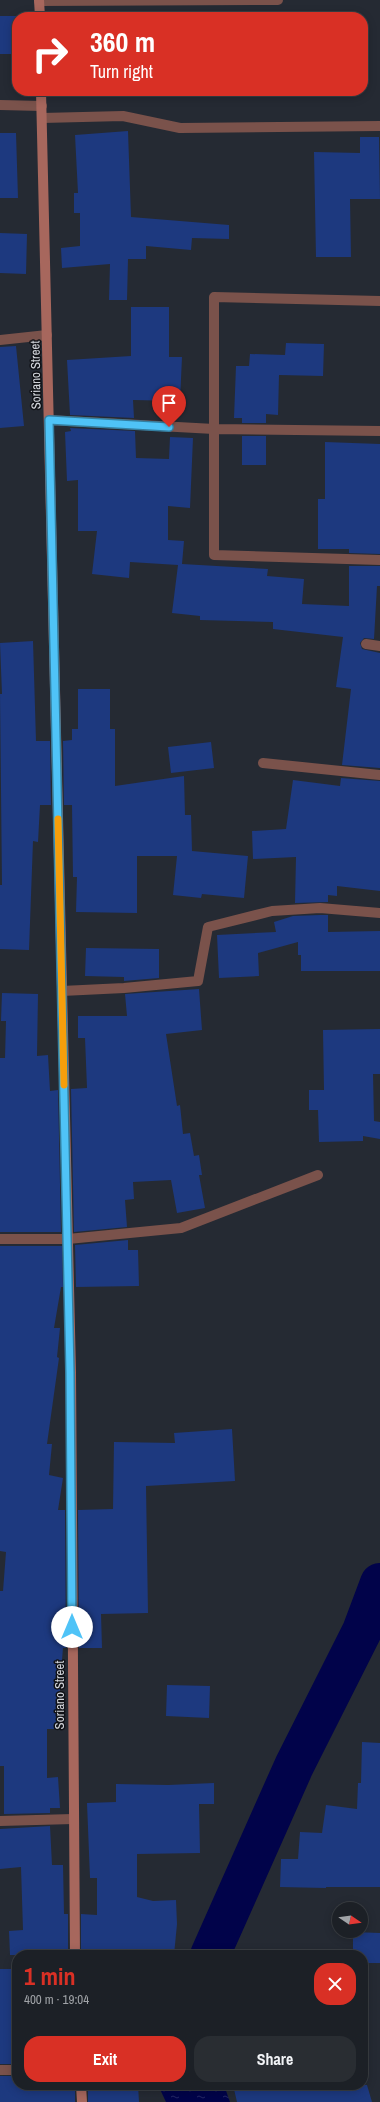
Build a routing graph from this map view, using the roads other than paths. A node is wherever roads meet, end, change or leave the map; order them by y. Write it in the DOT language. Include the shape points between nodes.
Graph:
graph roads {
  1 [pos="278,0"];
  2 [pos="39,1"];
  3 [pos="40,12"];
  4 [pos="41,96"];
  5 [pos="0,105"];
  6 [pos="42,106"];
  7 [pos="42,118"];
  8 [pos="380,126"];
  9 [pos="380,301"];
  10 [pos="47,335"];
  11 [pos="0,340"];
  12 [pos="49,420"];
  13 [pos="214,429"];
  14 [pos="380,431"];
  15 [pos="380,560"];
  16 [pos="366,644"];
  17 [pos="380,646"];
  18 [pos="263,763"];
  19 [pos="380,775"];
  20 [pos="380,913"];
  21 [pos="62,991"];
  22 [pos="318,1175"];
  23 [pos="0,1239"];
  24 [pos="68,1239"];
  25 [pos="73,1819"];
  26 [pos="0,1821"];
  27 [pos="76,1950"];
  28 [pos="0,2070"];
  29 [pos="12,2070"];
  30 [pos="81,2090"];
  31 [pos="82,2102"];
  1 -- 2 [label="street"];
  2 -- 3 [label="main road"];
  4 -- 6 [label="main road, Soriano Street"];
  5 -- 6 [label="street"];
  6 -- 7 [label="main road, Soriano Street"];
  7 -- 8 [label="street" via="123,116 180,128"];
  7 -- 10 [label="main road, Soriano Street"];
  9 -- 13 [label="street" via="214,297"];
  10 -- 11 [label="street"];
  10 -- 12 [label="main road, Soriano Street"];
  12 -- 13 [label="street"];
  12 -- 21 [label="main road, Soriano Street"];
  13 -- 14 [label="street"];
  13 -- 15 [label="street" via="214,555"];
  16 -- 17 [label="street"];
  18 -- 19 [label="street"];
  20 -- 21 [label="street" via="320,908 272,911 208,926 198,981"];
  21 -- 24 [label="main road, Soriano Street"];
  22 -- 24 [label="street" via="181,1228"];
  23 -- 24 [label="street"];
  24 -- 25 [label="main road, Soriano Street"];
  25 -- 26 [label="street"];
  25 -- 27 [label="main road, Soriano Street"];
  28 -- 29 [label="street"];
  30 -- 31 [label="main road"];
}
